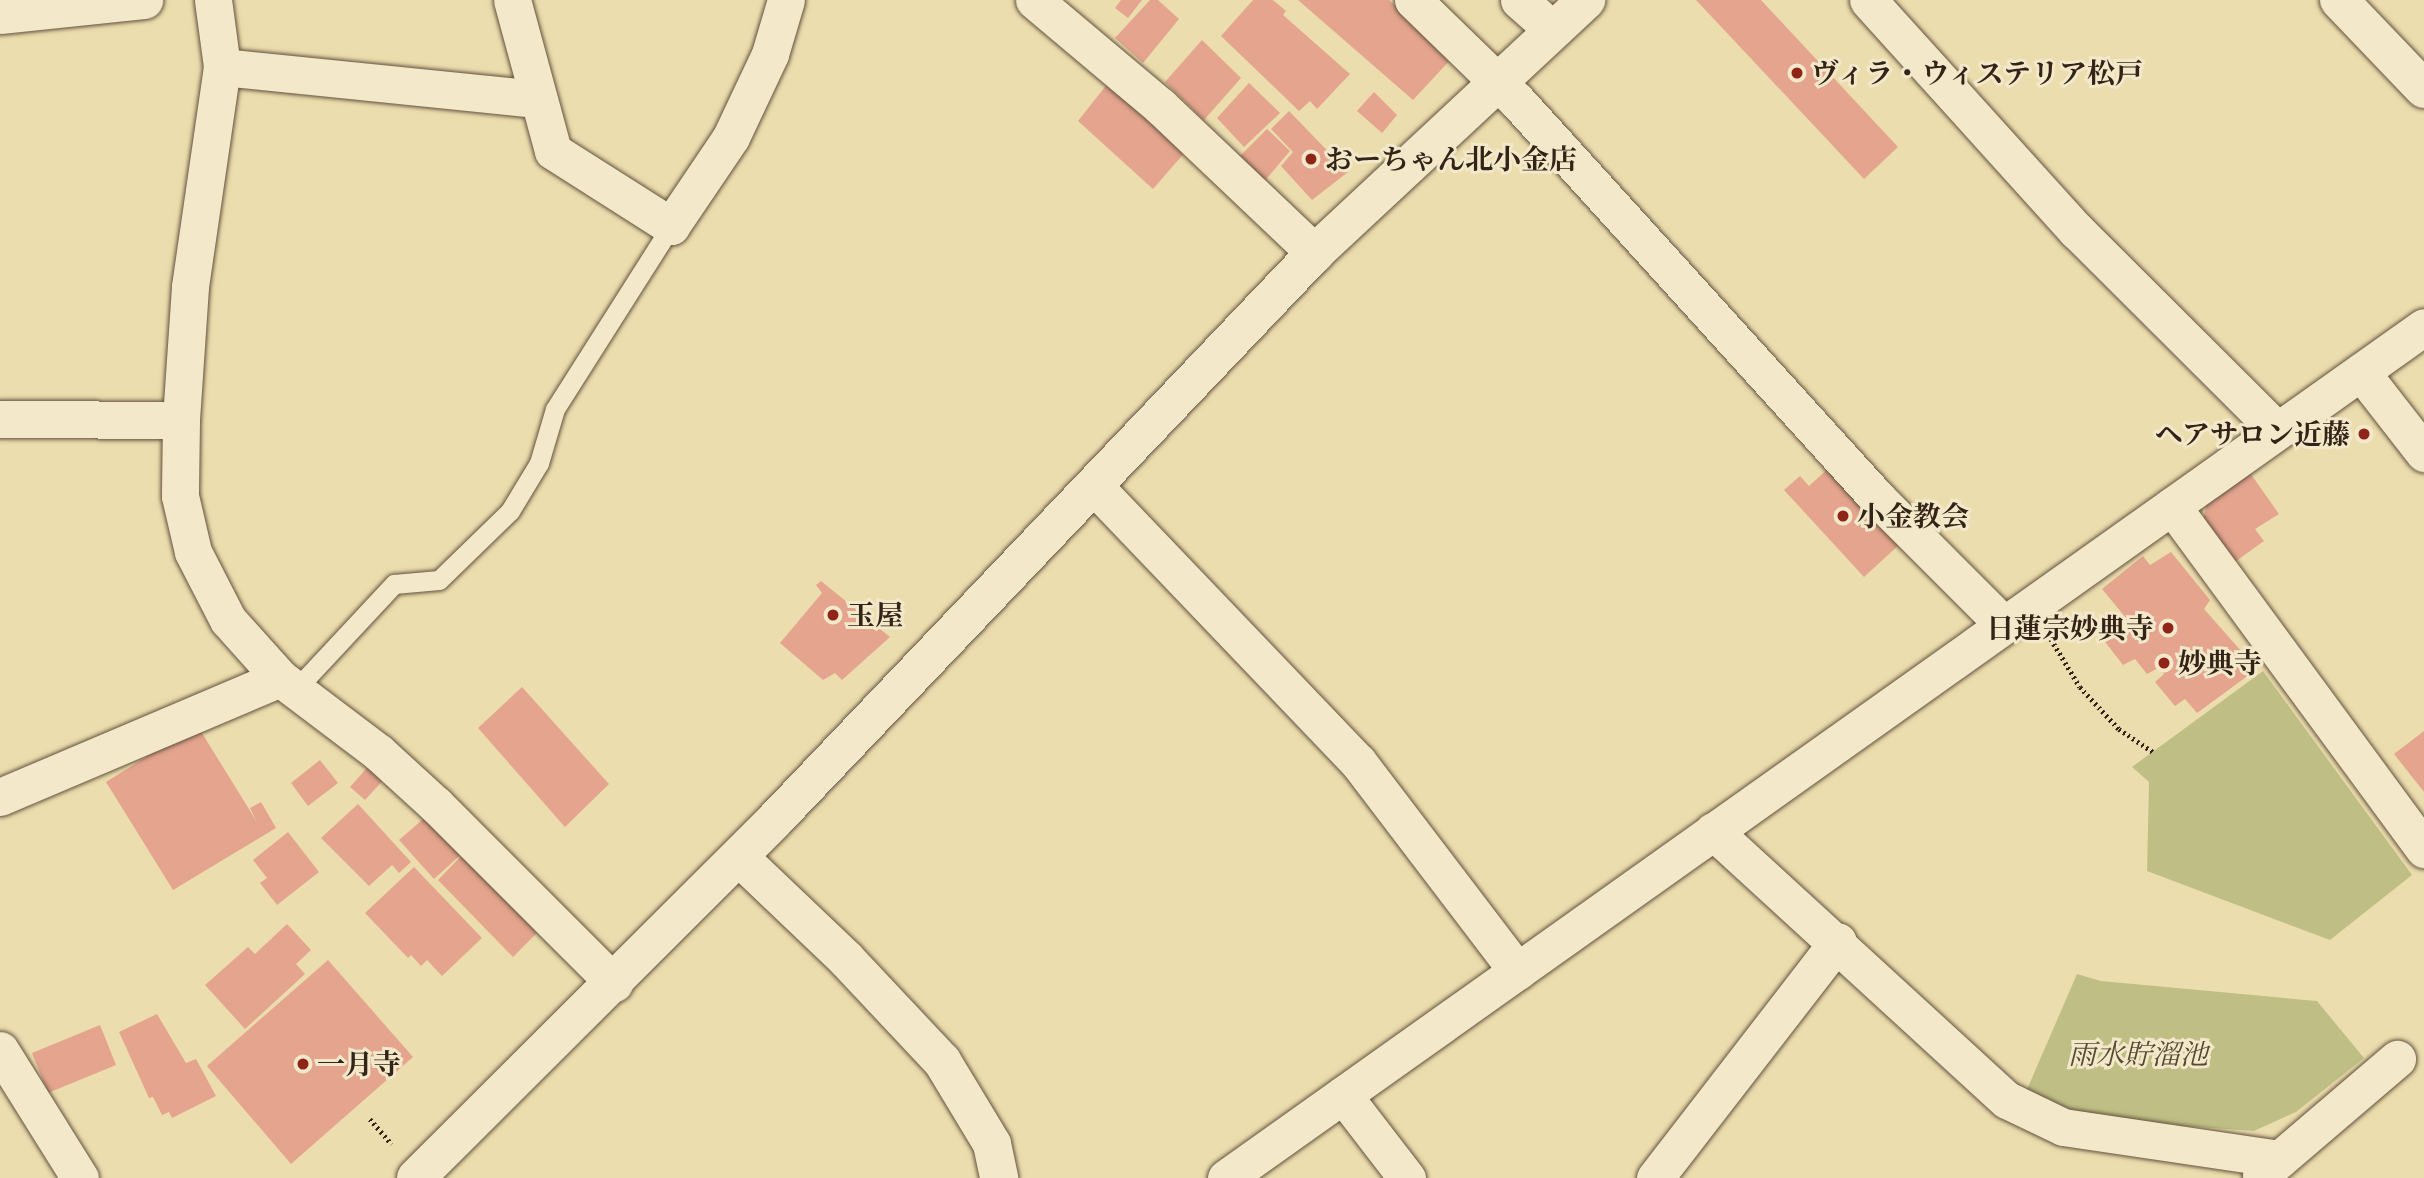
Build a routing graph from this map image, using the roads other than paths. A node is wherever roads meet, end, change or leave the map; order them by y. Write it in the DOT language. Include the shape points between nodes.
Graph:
graph roads {
  1 [pos="144,0"];
  2 [pos="213,0"];
  3 [pos="512,0"];
  4 [pos="786,0"];
  5 [pos="1034,0"];
  6 [pos="1413,0"];
  7 [pos="1519,0"];
  8 [pos="1586,0"];
  9 [pos="1868,0"];
  10 [pos="2339,0"];
  11 [pos="0,15"];
  12 [pos="1553,30"];
  13 [pos="222,67"];
  14 [pos="1497,80"];
  15 [pos="2424,89"];
  16 [pos="538,99"];
  17 [pos="671,226"];
  18 [pos="1315,253"];
  19 [pos="2424,327"];
  20 [pos="2361,372"];
  21 [pos="0,419"];
  22 [pos="181,420"];
  23 [pos="2277,430"];
  24 [pos="2424,453"];
  25 [pos="1095,486"];
  26 [pos="2172,506"];
  27 [pos="2016,615"];
  28 [pos="288,683"];
  29 [pos="0,797"];
  30 [pos="1713,831"];
  31 [pos="2424,849"];
  32 [pos="739,858"];
  33 [pos="1838,941"];
  34 [pos="1517,971"];
  35 [pos="614,983"];
  36 [pos="0,1051"];
  37 [pos="2397,1059"];
  38 [pos="1343,1095"];
  39 [pos="407,1164"];
  40 [pos="2269,1168"];
  41 [pos="1670,1173"];
  42 [pos="80,1178"];
  43 [pos="999,1178"];
  44 [pos="1226,1178"];
  45 [pos="1407,1178"];
  1 -- 11 [label="street"];
  2 -- 13 [label="street"];
  3 -- 16 [label="street"];
  4 -- 17 [label="street" via="770,54 731,138"];
  5 -- 18 [label="street" via="1160,106"];
  6 -- 14 [label="street"];
  7 -- 12 [label="street"];
  8 -- 12 [label="street"];
  9 -- 23 [label="street" via="2077,231"];
  10 -- 15 [label="street"];
  12 -- 14 [label="street"];
  13 -- 16 [label="street"];
  13 -- 22 [label="street" via="190,287"];
  14 -- 18 [label="street"];
  14 -- 27 [label="street" via="1878,499"];
  16 -- 17 [label="street" via="553,151"];
  17 -- 28 [label="lane" via="555,409 539,463 510,511 439,580 394,584"];
  18 -- 25 [label="street"];
  19 -- 20 [label="street"];
  20 -- 23 [label="street"];
  20 -- 24 [label="street"];
  21 -- 22 [label="street"];
  22 -- 28 [label="street" via="180,496 193,552 228,620"];
  23 -- 26 [label="street"];
  25 -- 32 [label="street"];
  25 -- 34 [label="street" via="1359,762"];
  26 -- 27 [label="street"];
  26 -- 31 [label="street"];
  27 -- 30 [label="street"];
  28 -- 29 [label="street"];
  28 -- 35 [label="street" via="426,796"];
  30 -- 33 [label="street"];
  30 -- 34 [label="street"];
  32 -- 35 [label="street"];
  32 -- 43 [label="street" via="935,1052 992,1144"];
  33 -- 40 [label="street" via="1910,1014 2007,1100 2063,1127"];
  33 -- 41 [label="street"];
  34 -- 38 [label="street"];
  35 -- 39 [label="street"];
  36 -- 42 [label="street"];
  37 -- 40 [label="street"];
  38 -- 44 [label="street"];
  38 -- 45 [label="street"];
}
